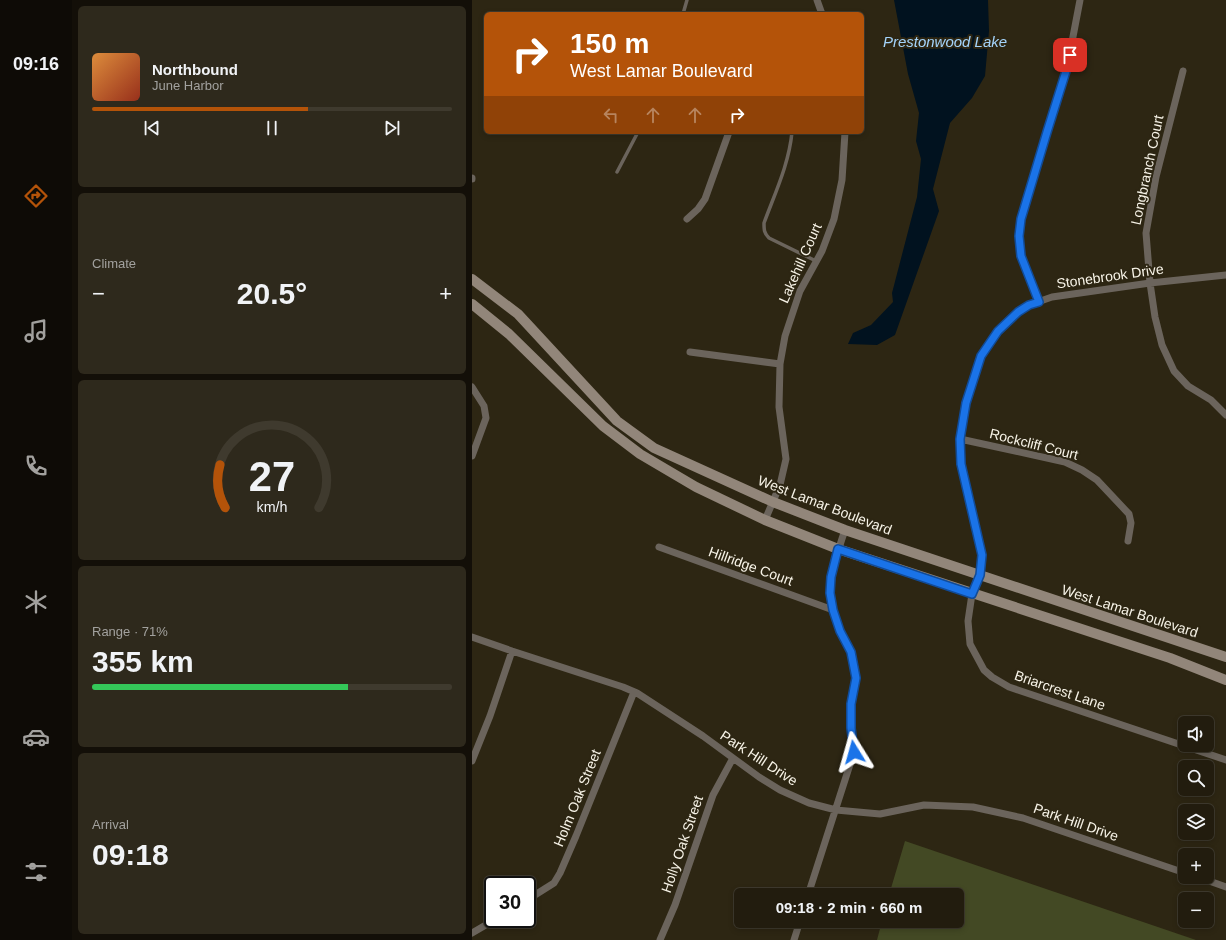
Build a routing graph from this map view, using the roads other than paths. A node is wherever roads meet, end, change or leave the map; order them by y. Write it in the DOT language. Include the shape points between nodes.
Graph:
graph roads {
  1 [pos="688,0"];
  2 [pos="818,0"];
  3 [pos="1080,0"];
  4 [pos="684,12"];
  5 [pos="821,12"];
  6 [pos="1183,71"];
  7 [pos="637,134"];
  8 [pos="728,134"];
  9 [pos="792,134"];
  10 [pos="845,134"];
  11 [pos="617,172"];
  12 [pos="687,219"];
  13 [pos="816,261"];
  14 [pos="1226,275"];
  15 [pos="472,279"];
  16 [pos="1150,283"];
  17 [pos="1039,302"];
  18 [pos="472,304"];
  19 [pos="690,352"];
  20 [pos="780,364"];
  21 [pos="472,387"];
  22 [pos="1226,415"];
  23 [pos="960,439"];
  24 [pos="472,456"];
  25 [pos="773,502"];
  26 [pos="765,520"];
  27 [pos="845,530"];
  28 [pos="1128,541"];
  29 [pos="659,547"];
  30 [pos="838,549"];
  31 [pos="980,575"];
  32 [pos="972,594"];
  33 [pos="833,610"];
  34 [pos="472,637"];
  35 [pos="512,651"];
  36 [pos="1226,657"];
  37 [pos="1226,680"];
  38 [pos="634,692"];
  39 [pos="733,758"];
  40 [pos="1226,760"];
  41 [pos="472,761"];
  42 [pos="836,810"];
  43 [pos="1178,871"];
  44 [pos="1214,883"];
  45 [pos="1226,887"];
  46 [pos="810,888"];
  47 [pos="536,894"];
  48 [pos="484,926"];
  49 [pos="798,928"];
  50 [pos="472,933"];
  51 [pos="660,940"];
  52 [pos="794,940"];
  1 -- 4 [label="lane"];
  2 -- 5 [label="street"];
  3 -- 17 [label="street" via="1067,68 1021,219 1021,256"];
  6 -- 16 [label="street, Longbranch Court" via="1156,177 1146,233"];
  7 -- 11 [label="lane"];
  8 -- 12 [label="street" via="705,199"];
  9 -- 13 [label="lane" via="783,172 764,223 764,231 769,238"];
  10 -- 13 [label="street, Lakehill Court" via="842,180 834,219"];
  13 -- 20 [label="street, Lakehill Court" via="800,291 785,336"];
  14 -- 16 [label="street, Stonebrook Drive"];
  15 -- 25 [label="main road, West Lamar Boulevard" via="518,314 617,421 654,448"];
  16 -- 17 [label="street, Stonebrook Drive" via="1052,297"];
  16 -- 22 [label="street, Longbranch Court" via="1162,345 1174,371 1188,386 1211,400"];
  17 -- 23 [label="street, Stonebrook Drive" via="1018,312 998,331 981,356 966,403"];
  18 -- 26 [label="main road" via="509,334 603,426 640,454 696,487"];
  19 -- 20 [label="street"];
  20 -- 25 [label="street, Lakehill Court" via="779,407 786,458"];
  21 -- 24 [label="street" via="484,406 486,418"];
  23 -- 28 [label="street, Rockcliff Court" via="1065,462 1082,470 1097,480 1128,514 1131,523"];
  23 -- 31 [label="street, Stonebrook Drive" via="961,464 982,555"];
  25 -- 26 [label="street, Lakehill Court"];
  25 -- 27 [label="main road, West Lamar Boulevard"];
  26 -- 30 [label="main road"];
  27 -- 30 [label="street"];
  27 -- 31 [label="main road, West Lamar Boulevard"];
  29 -- 33 [label="street, Hillridge Court"];
  30 -- 32 [label="main road"];
  30 -- 33 [label="street" via="831,577"];
  31 -- 32 [label="street, Briarcrest Lane"];
  31 -- 36 [label="main road, West Lamar Boulevard"];
  32 -- 37 [label="main road" via="1170,658"];
  32 -- 40 [label="street, Briarcrest Lane" via="968,621 970,644 984,670 992,677 1009,688"];
  33 -- 42 [label="street" via="851,652 856,678 851,704 854,752"];
  34 -- 35 [label="street, Park Hill Drive"];
  35 -- 38 [label="street, Park Hill Drive"];
  35 -- 41 [label="street"];
  38 -- 39 [label="street, Park Hill Drive"];
  38 -- 47 [label="street, Holm Oak Street" via="560,873 554,883"];
  39 -- 42 [label="street, Park Hill Drive" via="780,790 809,803"];
  39 -- 51 [label="street, Holly Oak Street" via="713,795 675,905"];
  42 -- 43 [label="street, Park Hill Drive" via="880,814 924,805 973,807 1023,818"];
  42 -- 46 [label="street"];
  44 -- 45 [label="street"];
  48 -- 50 [label="street"];
  49 -- 52 [label="street"];
}
